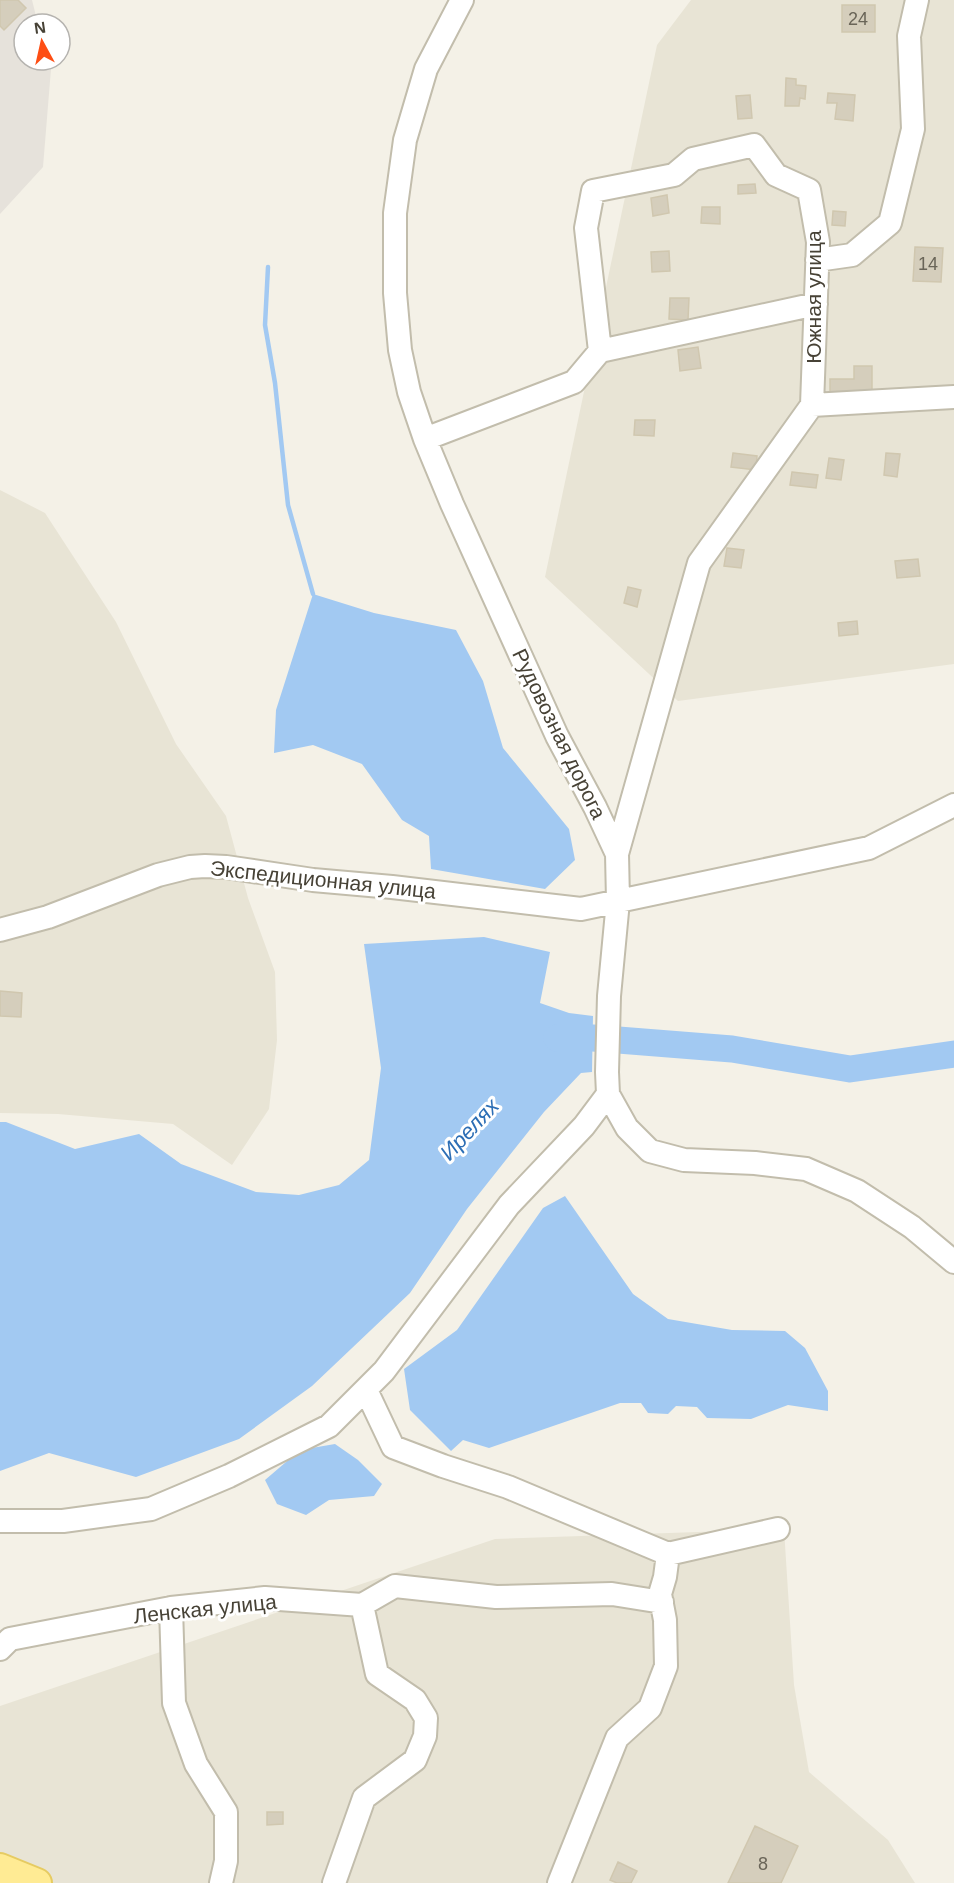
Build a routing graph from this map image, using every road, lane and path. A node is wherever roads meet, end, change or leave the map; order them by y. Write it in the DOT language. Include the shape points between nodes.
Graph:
graph roads {
  1 [pos="462,0"];
  2 [pos="916,0"];
  3 [pos="817,261"];
  4 [pos="816,304"];
  5 [pos="600,351"];
  6 [pos="954,398"];
  7 [pos="812,405"];
  8 [pos="425,439"];
  9 [pos="954,805"];
  10 [pos="616,854"];
  11 [pos="618,901"];
  12 [pos="0,930"];
  13 [pos="608,1083"];
  14 [pos="954,1262"];
  15 [pos="366,1390"];
  16 [pos="0,1521"];
  17 [pos="778,1529"];
  18 [pos="668,1554"];
  19 [pos="662,1602"];
  20 [pos="362,1605"];
  21 [pos="171,1608"];
  22 [pos="0,1649"];
  23 [pos="0,1868"];
  24 [pos="37,1883"];
  25 [pos="221,1883"];
  26 [pos="334,1883"];
  27 [pos="559,1883"];
  1 -- 8 [label="street, Рудовозная дорога" via="426,69 405,140 395,213 400,350"];
  2 -- 3 [label="street" via="909,36 914,129 890,223 852,255"];
  3 -- 4 [label="street, Южная улица"];
  3 -- 5 [label="street, Южная улица" via="818,242 809,190 776,175 754,145 693,159 674,175 593,190 586,228"];
  4 -- 5 [label="street"];
  4 -- 7 [label="street, Южная улица"];
  5 -- 8 [label="street" via="574,382"];
  6 -- 7 [label="street"];
  7 -- 10 [label="street" via="699,563"];
  8 -- 10 [label="street, Рудовозная дорога" via="557,736"];
  9 -- 11 [label="street, Экспедиционная улица" via="869,848"];
  10 -- 11 [label="street, Рудовозная дорога"];
  11 -- 12 [label="street, Экспедиционная улица" via="581,909 205,866 158,875 48,917"];
  11 -- 13 [label="street, Рудовозная дорога"];
  13 -- 14 [label="street" via="627,1128 650,1151 684,1160 806,1169 857,1191 912,1227"];
  13 -- 15 [label="street" via="584,1126 509,1205"];
  15 -- 16 [label="street" via="329,1426 229,1476 151,1509 63,1521"];
  15 -- 18 [label="street" via="393,1447 508,1487"];
  17 -- 18 [label="street"];
  18 -- 19 [label="street"];
  19 -- 20 [label="street" via="612,1594 496,1597 395,1586"];
  19 -- 27 [label="street" via="666,1666 650,1708 617,1738"];
  20 -- 21 [label="street, Ленская улица" via="265,1598"];
  20 -- 26 [label="street" via="377,1674 415,1700 426,1718 425,1736 415,1760 364,1798"];
  21 -- 22 [label="street, Ленская улица" via="10,1640"];
  21 -- 25 [label="street" via="174,1703 196,1764 226,1812 226,1862"];
  23 -- 24 [label="main road"];
}
